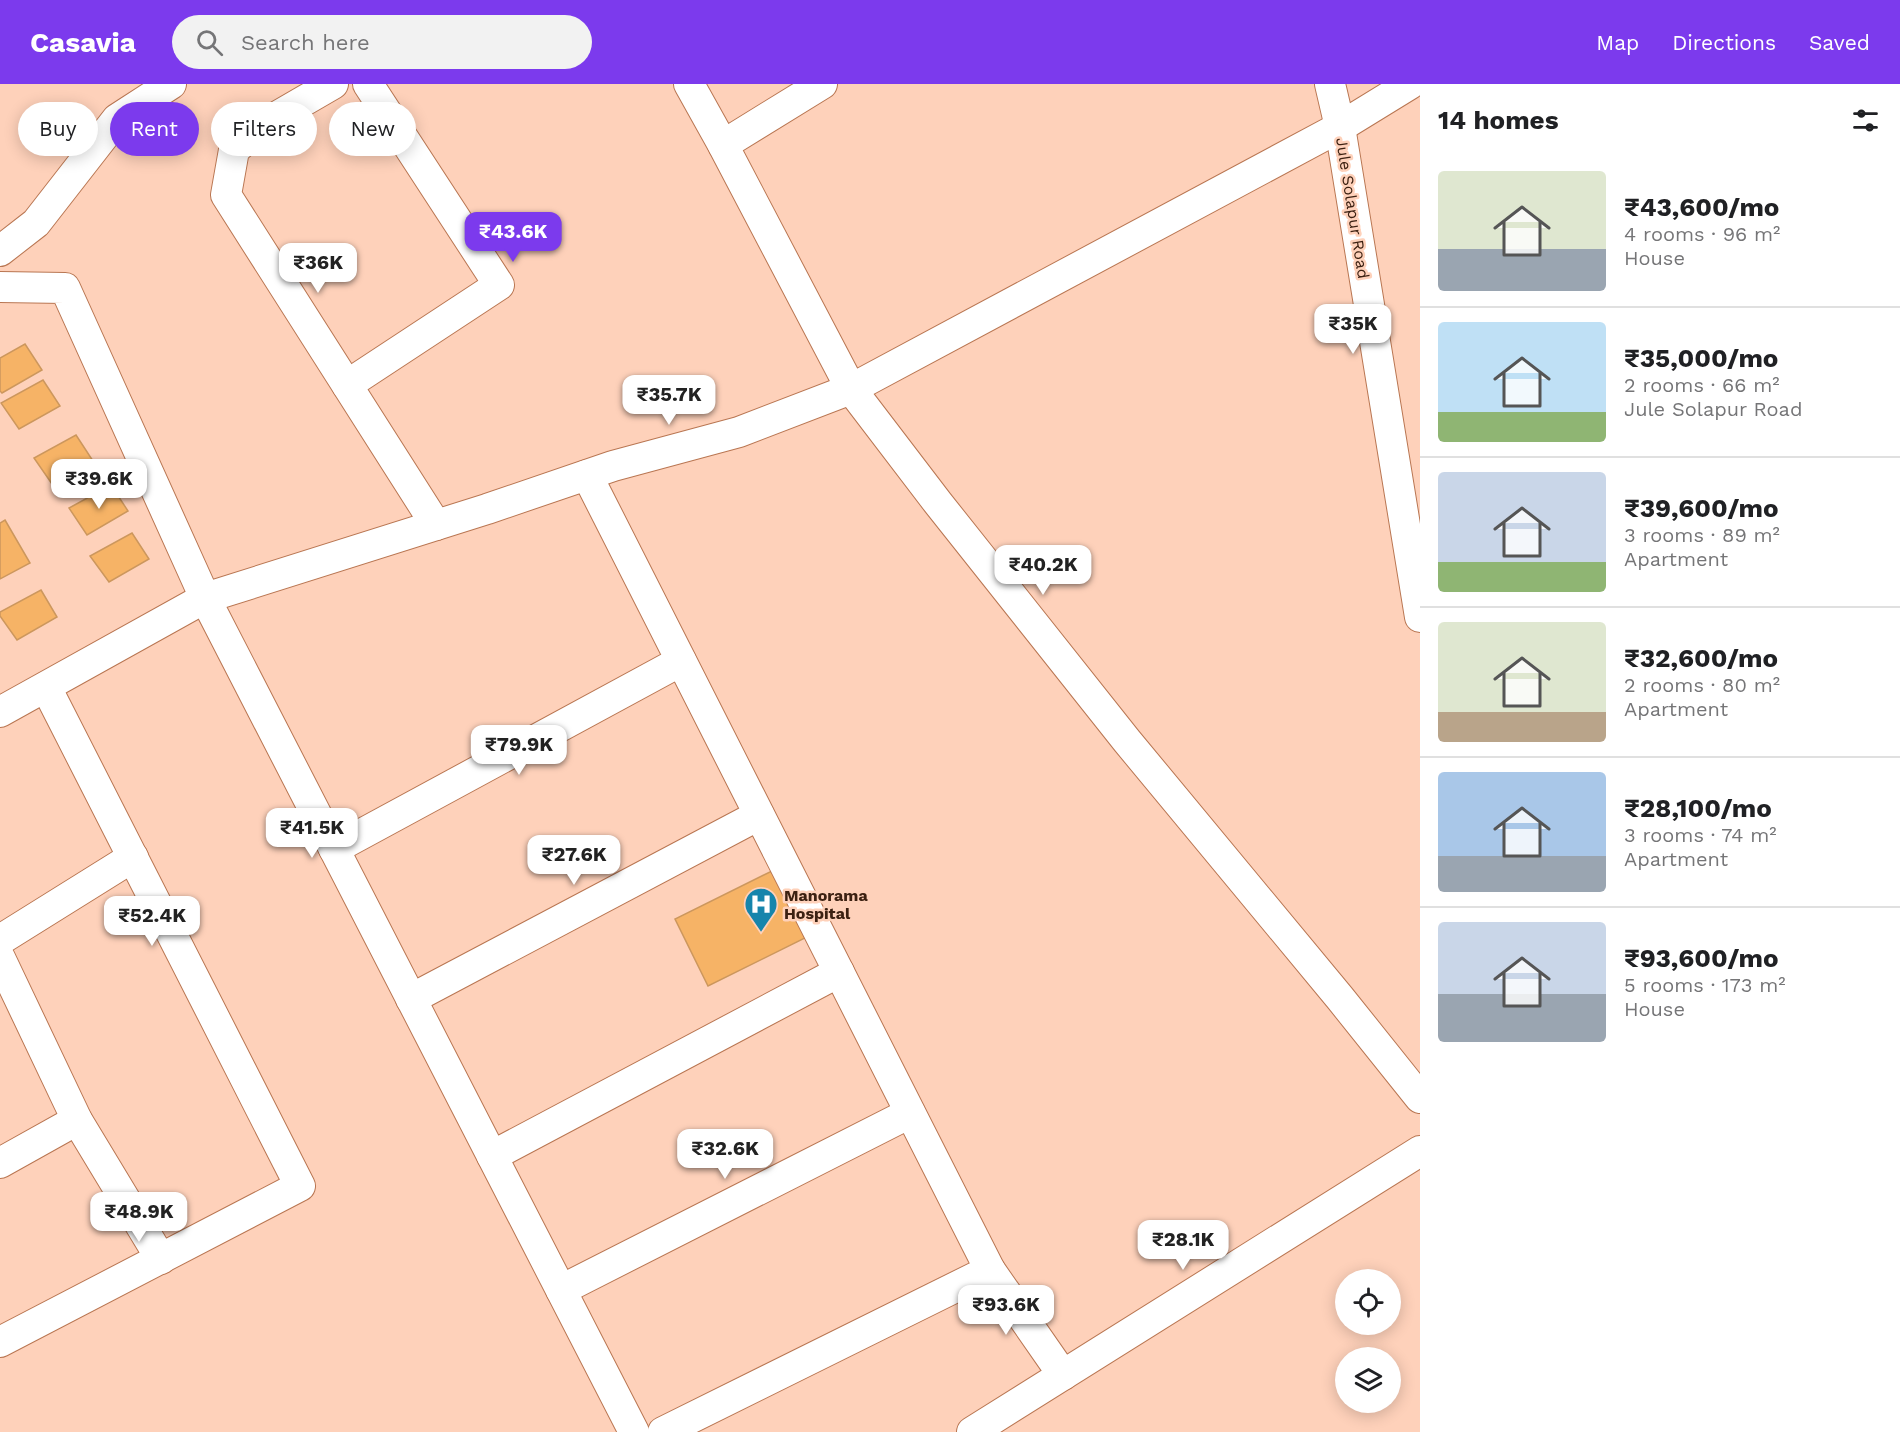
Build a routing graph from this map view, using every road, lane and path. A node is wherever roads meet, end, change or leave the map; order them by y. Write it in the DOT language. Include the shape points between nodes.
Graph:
graph roads {
  1 [pos="171,84"];
  2 [pos="333,84"];
  3 [pos="368,84"];
  4 [pos="689,84"];
  5 [pos="822,84"];
  6 [pos="1330,84"];
  7 [pos="1410,84"];
  8 [pos="1340,127"];
  9 [pos="723,145"];
  10 [pos="0,251"];
  11 [pos="0,287"];
  12 [pos="347,385"];
  13 [pos="851,389"];
  14 [pos="587,475"];
  15 [pos="436,525"];
  16 [pos="205,598"];
  17 [pos="1420,617"];
  18 [pos="681,662"];
  19 [pos="46,687"];
  20 [pos="0,712"];
  21 [pos="759,815"];
  22 [pos="334,849"];
  23 [pos="133,857"];
  24 [pos="0,940"];
  25 [pos="0,958"];
  26 [pos="839,972"];
  27 [pos="411,999"];
  28 [pos="1420,1098"];
  29 [pos="910,1113"];
  30 [pos="77,1120"];
  31 [pos="1420,1151"];
  32 [pos="492,1156"];
  33 [pos="0,1163"];
  34 [pos="161,1259"];
  35 [pos="990,1270"];
  36 [pos="561,1290"];
  37 [pos="0,1342"];
  38 [pos="1063,1376"];
  39 [pos="634,1432"];
  40 [pos="663,1432"];
  41 [pos="972,1432"];
  1 -- 10 [label="street" via="117,118 36,223"];
  2 -- 12 [label="street" via="264,124 234,150 226,195"];
  3 -- 12 [label="street" via="499,285"];
  4 -- 9 [label="street"];
  5 -- 9 [label="street"];
  6 -- 8 [label="street, Jule Solapur Road"];
  7 -- 8 [label="street"];
  8 -- 13 [label="street"];
  8 -- 17 [label="street, Jule Solapur Road"];
  9 -- 13 [label="street"];
  11 -- 16 [label="street" via="65,288"];
  12 -- 15 [label="street"];
  13 -- 14 [label="street" via="739,432"];
  13 -- 28 [label="street" via="1127,741"];
  14 -- 15 [label="street"];
  14 -- 18 [label="street"];
  15 -- 16 [label="street"];
  16 -- 19 [label="street"];
  16 -- 22 [label="street"];
  18 -- 21 [label="street"];
  18 -- 22 [label="street"];
  19 -- 20 [label="street"];
  19 -- 23 [label="street"];
  21 -- 26 [label="street"];
  21 -- 27 [label="street"];
  22 -- 27 [label="street"];
  23 -- 24 [label="street"];
  23 -- 34 [label="street" via="300,1186"];
  25 -- 30 [label="street"];
  26 -- 29 [label="street"];
  26 -- 32 [label="street"];
  27 -- 32 [label="street"];
  29 -- 35 [label="street"];
  29 -- 36 [label="street"];
  30 -- 33 [label="street"];
  30 -- 34 [label="street"];
  31 -- 38 [label="street"];
  32 -- 36 [label="street"];
  34 -- 37 [label="street"];
  35 -- 38 [label="street"];
  35 -- 40 [label="street"];
  36 -- 39 [label="street"];
  38 -- 41 [label="street"];
}
